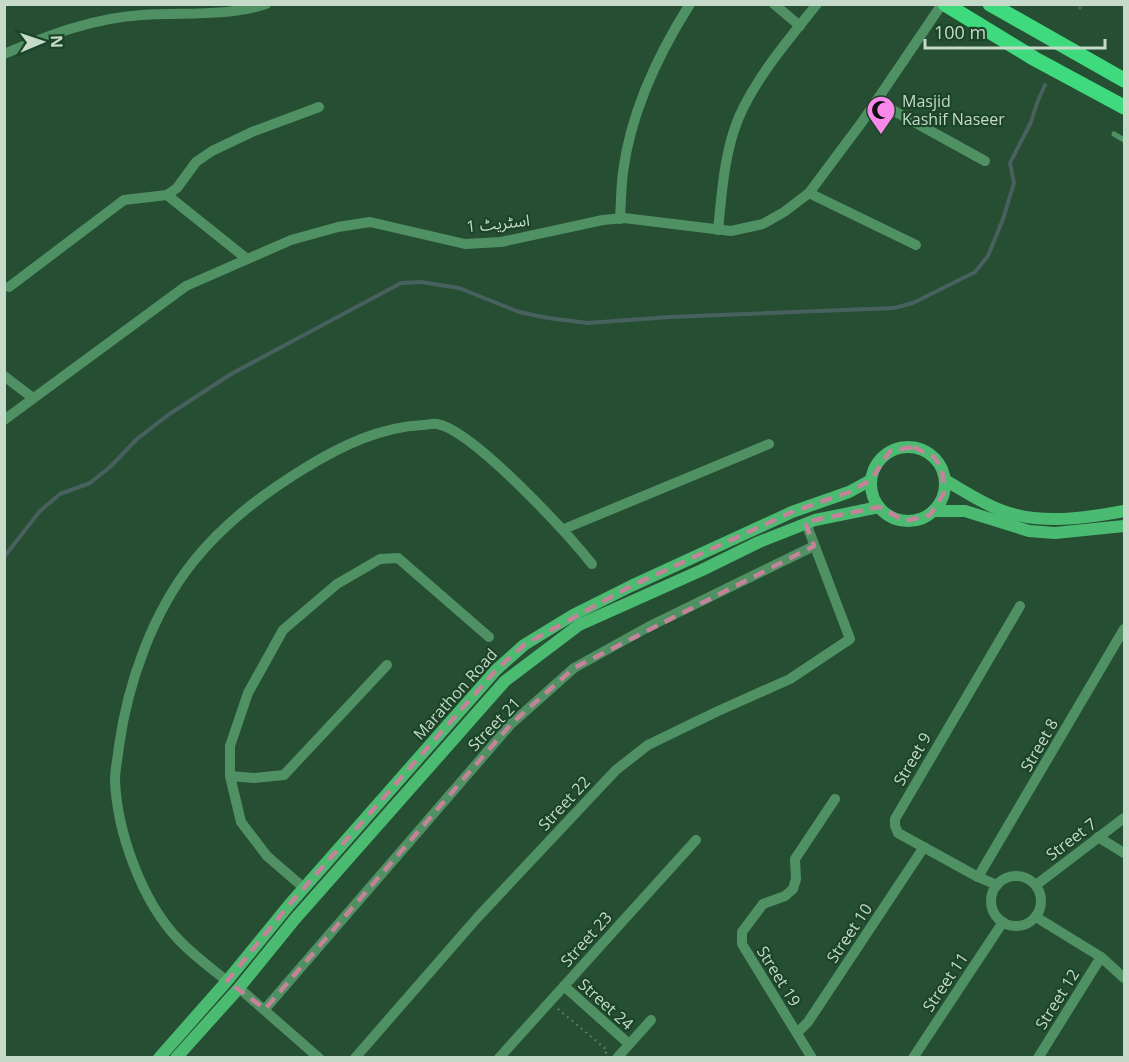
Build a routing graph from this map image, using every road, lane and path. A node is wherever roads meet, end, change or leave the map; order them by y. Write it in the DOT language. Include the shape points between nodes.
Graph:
graph roads {
  1 [pos="266,4"];
  2 [pos="690,4"];
  3 [pos="774,4"];
  4 [pos="818,4"];
  5 [pos="944,4"];
  6 [pos="990,4"];
  7 [pos="800,26"];
  8 [pos="4,54"];
  9 [pos="1125,80"];
  10 [pos="876,101"];
  11 [pos="319,107"];
  12 [pos="1125,107"];
  13 [pos="1114,134"];
  14 [pos="1125,140"];
  15 [pos="985,161"];
  16 [pos="809,193"];
  17 [pos="167,195"];
  18 [pos="620,219"];
  19 [pos="718,230"];
  20 [pos="916,244"];
  21 [pos="247,259"];
  22 [pos="9,287"];
  23 [pos="4,376"];
  24 [pos="33,398"];
  25 [pos="4,420"];
  26 [pos="769,444"];
  27 [pos="871,480"];
  28 [pos="945,480"];
  29 [pos="879,507"];
  30 [pos="933,511"];
  31 [pos="1125,511"];
  32 [pos="806,523"];
  33 [pos="1125,526"];
  34 [pos="564,530"];
  35 [pos="814,546"];
  36 [pos="592,564"];
  37 [pos="1020,606"];
  38 [pos="1125,629"];
  39 [pos="489,637"];
  40 [pos="387,665"];
  41 [pos="230,777"];
  42 [pos="835,799"];
  43 [pos="1125,818"];
  44 [pos="1098,837"];
  45 [pos="696,840"];
  46 [pos="924,847"];
  47 [pos="1125,853"];
  48 [pos="978,877"];
  49 [pos="997,885"];
  50 [pos="1036,885"];
  51 [pos="304,888"];
  52 [pos="1036,917"];
  53 [pos="1003,922"];
  54 [pos="1101,957"];
  55 [pos="1125,978"];
  56 [pos="227,981"];
  57 [pos="564,986"];
  58 [pos="239,988"];
  59 [pos="265,1009"];
  60 [pos="560,1010"];
  61 [pos="651,1020"];
  62 [pos="797,1033"];
  63 [pos="628,1044"];
  64 [pos="159,1058"];
  65 [pos="176,1058"];
  66 [pos="319,1058"];
  67 [pos="355,1058"];
  68 [pos="499,1058"];
  69 [pos="604,1058"];
  70 [pos="617,1058"];
  71 [pos="812,1058"];
  72 [pos="913,1058"];
  73 [pos="1038,1058"];
  1 -- 8 [label="street" via="230,12 141,15 92,22"];
  2 -- 18 [label="street" via="668,38 633,125 623,172"];
  3 -- 7 [label="street"];
  4 -- 7 [label="street"];
  5 -- 10 [label="street, اسٹریٹ 1"];
  5 -- 12 [label="main road"];
  6 -- 9 [label="main road"];
  7 -- 19 [label="street" via="770,65 739,118 724,173"];
  10 -- 15 [label="street"];
  10 -- 16 [label="street, اسٹریٹ 1"];
  11 -- 17 [label="street" via="212,151 196,162 177,189"];
  13 -- 14 [label="lane"];
  16 -- 19 [label="street, اسٹریٹ 1" via="763,224"];
  16 -- 20 [label="street"];
  17 -- 21 [label="street"];
  17 -- 22 [label="street" via="124,200"];
  18 -- 19 [label="street, اسٹریٹ 1"];
  18 -- 21 [label="street, اسٹریٹ 1" via="501,242 465,244 370,222 291,240"];
  21 -- 24 [label="street, اسٹریٹ 1" via="186,286"];
  23 -- 24 [label="street"];
  24 -- 25 [label="street, اسٹریٹ 1"];
  26 -- 34 [label="street"];
  27 -- 28 [label="main road" via="881,459 901,447 913,447 934,458"];
  27 -- 29 [label="main road" via="871,492"];
  27 -- 51 [label="main road, Marathon Road" via="631,586 524,645 496,670"];
  28 -- 30 [label="main road" via="944,493"];
  28 -- 31 [label="main road" via="1004,511 1032,517 1068,518"];
  29 -- 30 [label="main road" via="893,519 905,521 918,520"];
  29 -- 32 [label="main road, Marathon Road"];
  30 -- 33 [label="main road" via="965,511 1029,531 1055,533"];
  32 -- 35 [label="street"];
  32 -- 58 [label="main road, Marathon Road" via="579,625 505,681"];
  34 -- 36 [label="street"];
  34 -- 56 [label="street" via="468,439 438,424 400,426 326,456 273,489 226,525 192,563 165,605 137,666 123,721 115,778 122,832 141,884 178,940"];
  35 -- 59 [label="street, Street 21" via="648,627 574,668 511,724"];
  35 -- 67 [label="street, Street 22" via="850,639 790,679 648,746 616,770 477,918"];
  37 -- 46 [label="street, Street 9" via="894,819 898,832"];
  38 -- 48 [label="street, Street 8"];
  39 -- 41 [label="street" via="398,558 380,559 337,584 284,630 248,693 230,746"];
  40 -- 41 [label="street" via="284,775"];
  41 -- 51 [label="street" via="241,822 267,856"];
  42 -- 62 [label="street, Street 19" via="795,859 793,889 764,904 741,938"];
  43 -- 44 [label="street, Street 7"];
  44 -- 47 [label="street"];
  44 -- 50 [label="street, Street 7"];
  45 -- 57 [label="street, Street 23"];
  46 -- 48 [label="street, Street 9"];
  46 -- 62 [label="street, Street 10"];
  48 -- 49 [label="street, Street 9"];
  49 -- 50 [label="street" via="1016,876"];
  49 -- 53 [label="street" via="992,905"];
  50 -- 52 [label="street" via="1041,895"];
  51 -- 56 [label="main road, Marathon Road"];
  52 -- 53 [label="street" via="1020,926"];
  52 -- 54 [label="street"];
  53 -- 72 [label="street, Street 11"];
  54 -- 55 [label="street"];
  54 -- 73 [label="street, Street 12"];
  56 -- 58 [label="main road"];
  56 -- 64 [label="main road, Marathon Road"];
  57 -- 63 [label="street, Street 24"];
  57 -- 68 [label="street, Street 23"];
  58 -- 59 [label="street"];
  58 -- 65 [label="main road, Marathon Road"];
  59 -- 66 [label="street"];
  60 -- 69 [label="path" via="607,1050"];
  61 -- 63 [label="street, Street 24"];
  62 -- 71 [label="street, Street 19"];
  63 -- 70 [label="street, Street 24"];
}
